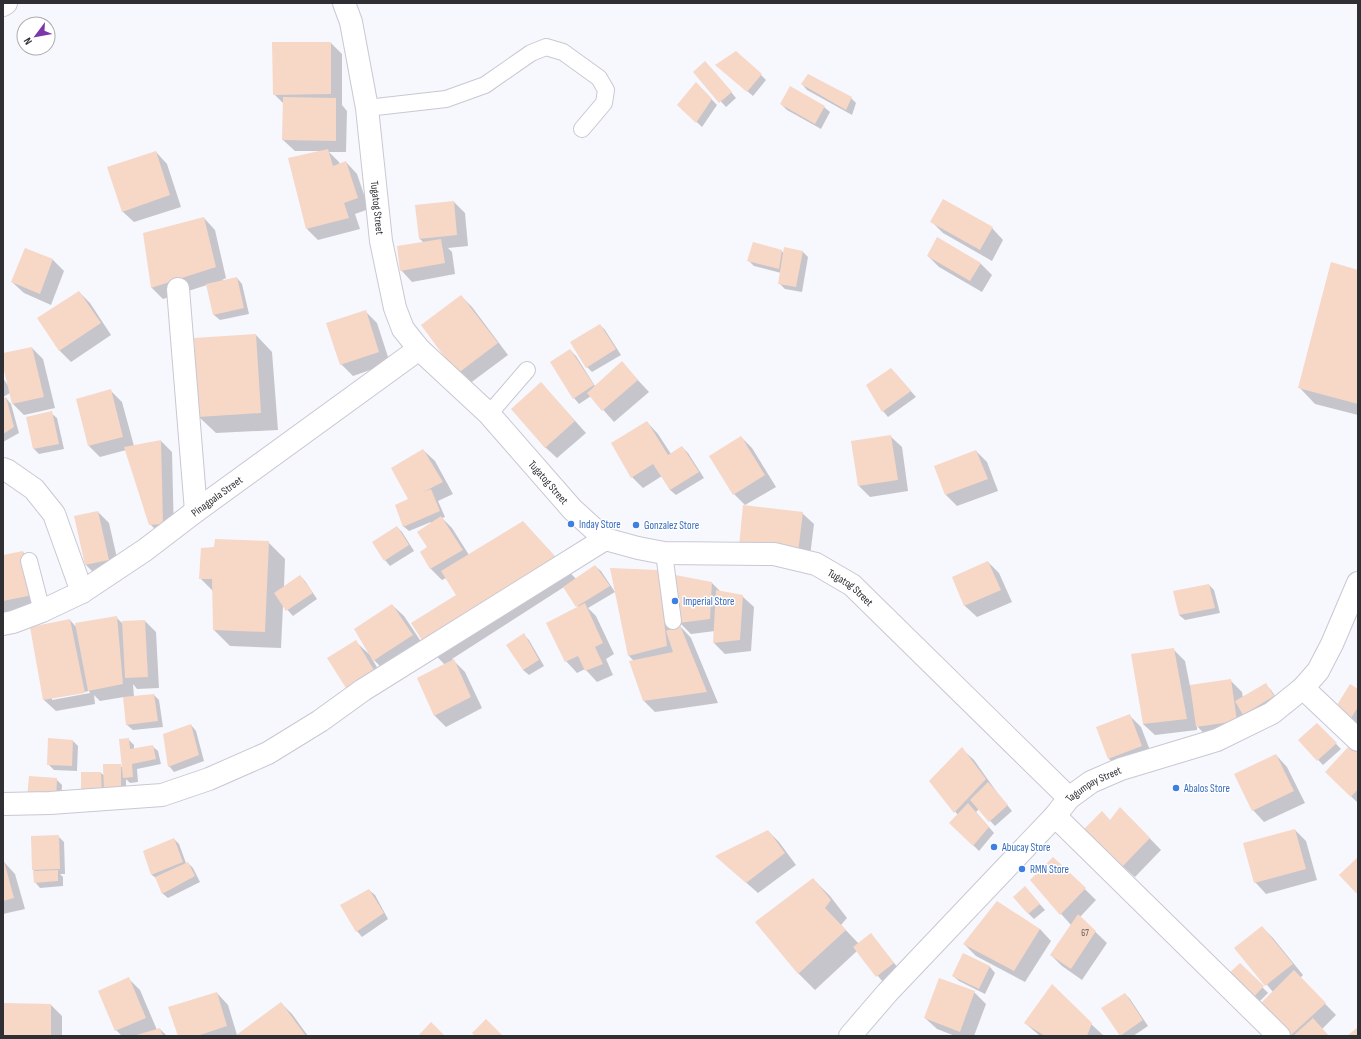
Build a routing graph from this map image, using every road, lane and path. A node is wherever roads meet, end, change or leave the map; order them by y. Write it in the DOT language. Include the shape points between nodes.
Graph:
graph roads {
  1 [pos="6,3"];
  2 [pos="344,3"];
  3 [pos="3,5"];
  4 [pos="367,108"];
  5 [pos="582,129"];
  6 [pos="178,289"];
  7 [pos="419,349"];
  8 [pos="527,370"];
  9 [pos="489,414"];
  10 [pos="3,469"];
  11 [pos="196,511"];
  12 [pos="605,539"];
  13 [pos="664,553"];
  14 [pos="29,561"];
  15 [pos="1358,583"];
  16 [pos="82,592"];
  17 [pos="42,611"];
  18 [pos="673,621"];
  19 [pos="3,624"];
  20 [pos="1303,688"];
  21 [pos="1358,740"];
  22 [pos="1069,798"];
  23 [pos="3,804"];
  24 [pos="1055,816"];
  25 [pos="850,1036"];
  26 [pos="1279,1036"];
  1 -- 3 [label="street"];
  2 -- 4 [label="street, Tugatog Street" via="351,22"];
  4 -- 5 [label="lane" via="446,99 485,85 531,53 546,48 563,52 599,78 606,90 604,103"];
  4 -- 7 [label="street, Tugatog Street" via="381,241 394,308 403,329"];
  6 -- 11 [label="street"];
  7 -- 9 [label="street, Tugatog Street"];
  7 -- 11 [label="street, Pinagpala Street"];
  8 -- 9 [label="lane"];
  9 -- 12 [label="street, Tugatog Street" via="572,509"];
  10 -- 16 [label="street" via="34,489 54,514"];
  11 -- 16 [label="street, Pinagpala Street" via="145,550"];
  12 -- 13 [label="street, Tugatog Street"];
  12 -- 23 [label="street" via="268,753 224,773 162,795"];
  13 -- 18 [label="lane"];
  13 -- 22 [label="street, Tugatog Street" via="774,554 816,564 852,585"];
  14 -- 17 [label="lane"];
  15 -- 20 [label="street, Tagumpay Street" via="1318,671"];
  16 -- 17 [label="street, Pinagpala Street"];
  17 -- 19 [label="street, Pinagpala Street"];
  20 -- 21 [label="street"];
  20 -- 22 [label="street, Tagumpay Street" via="1272,713 1217,740 1121,769 1091,782"];
  22 -- 24 [label="street, Tagumpay Street"];
  24 -- 25 [label="street, Tagumpay Street" via="887,993"];
  24 -- 26 [label="street"];
}
